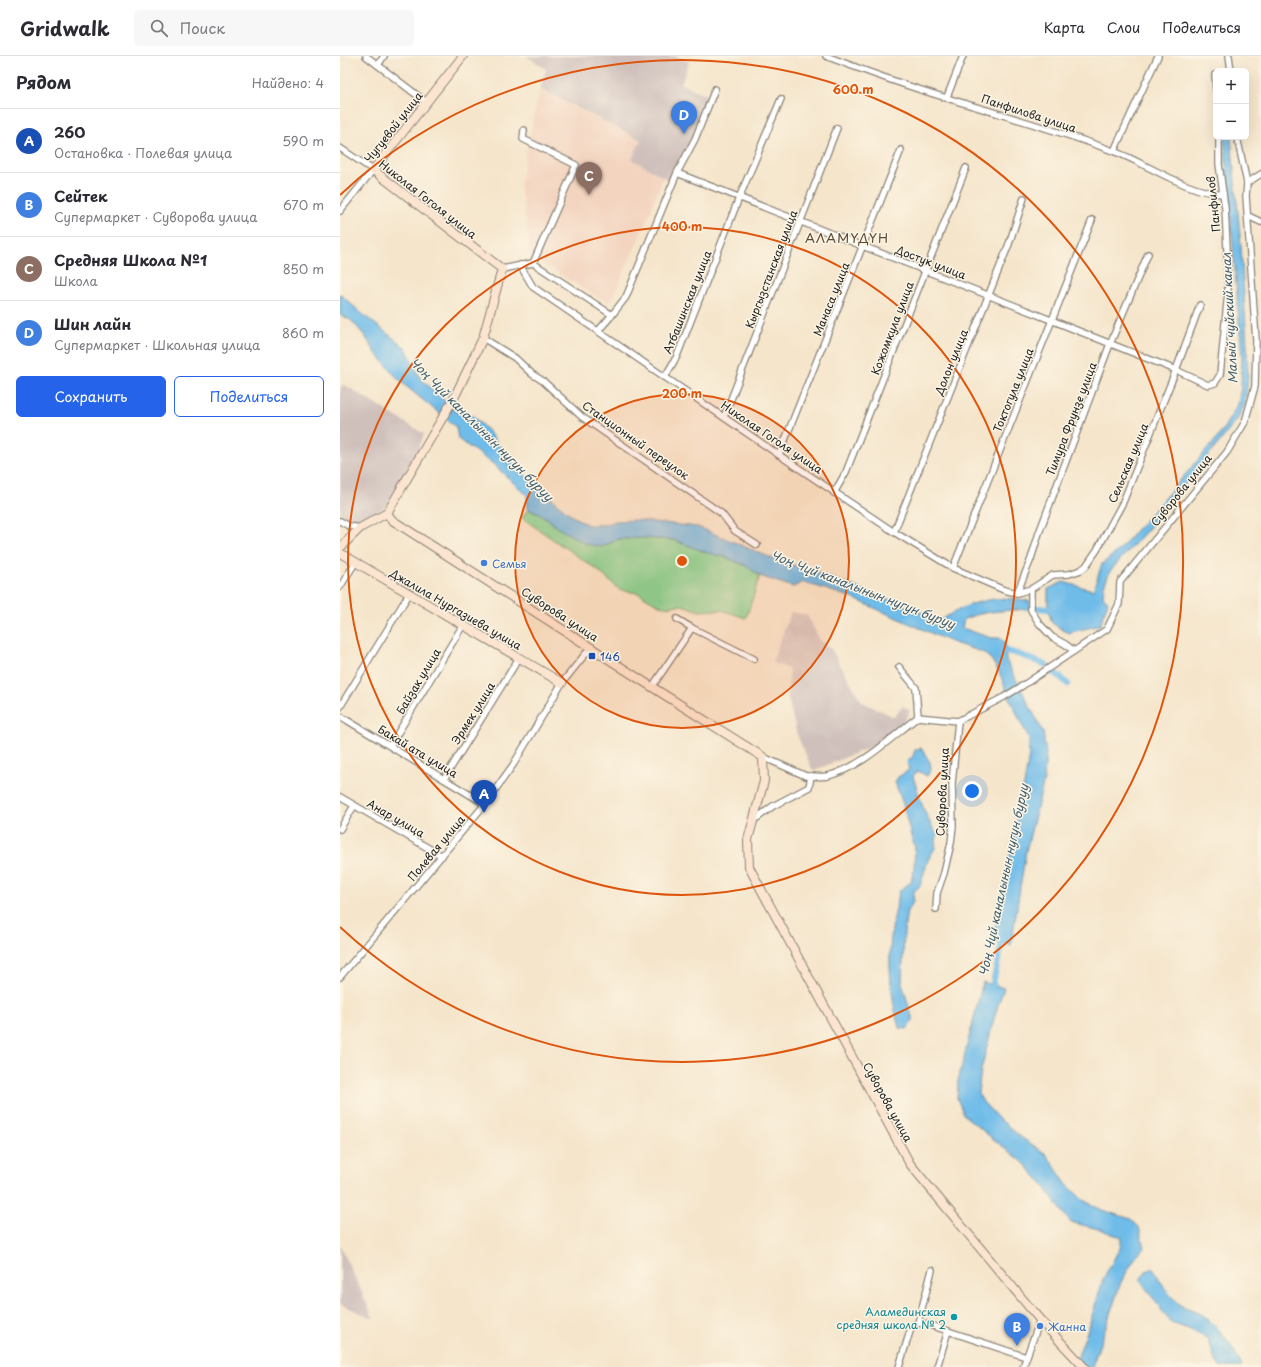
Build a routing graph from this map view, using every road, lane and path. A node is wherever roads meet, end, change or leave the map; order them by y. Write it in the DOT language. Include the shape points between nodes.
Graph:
graph roads {
  1 [pos="366,56"];
  2 [pos="384,56"];
  3 [pos="463,56"];
  4 [pos="826,56"];
  5 [pos="963,56"];
  6 [pos="1158,56"];
  7 [pos="1229,56"];
  8 [pos="378,65"];
  9 [pos="1230,68"];
  10 [pos="715,89"];
  11 [pos="946,97"];
  12 [pos="781,100"];
  13 [pos="426,102"];
  14 [pos="837,128"];
  15 [pos="524,130"];
  16 [pos="1219,140"];
  17 [pos="1238,140"];
  18 [pos="340,148"];
  19 [pos="901,150"];
  20 [pos="1114,151"];
  21 [pos="966,168"];
  22 [pos="373,170"];
  23 [pos="677,174"];
  24 [pos="1261,174"];
  25 [pos="1247,183"];
  26 [pos="1223,194"];
  27 [pos="739,198"];
  28 [pos="1024,198"];
  29 [pos="340,211"];
  30 [pos="1248,216"];
  31 [pos="1092,220"];
  32 [pos="800,222"];
  33 [pos="1261,222"];
  34 [pos="863,247"];
  35 [pos="1148,254"];
  36 [pos="533,263"];
  37 [pos="520,265"];
  38 [pos="502,269"];
  39 [pos="925,271"];
  40 [pos="988,295"];
  41 [pos="1200,305"];
  42 [pos="612,315"];
  43 [pos="1051,320"];
  44 [pos="598,331"];
  45 [pos="483,338"];
  46 [pos="1110,344"];
  47 [pos="1176,370"];
  48 [pos="664,377"];
  49 [pos="724,417"];
  50 [pos="779,455"];
  51 [pos="834,493"];
  52 [pos="387,513"];
  53 [pos="340,521"];
  54 [pos="360,528"];
  55 [pos="894,532"];
  56 [pos="757,545"];
  57 [pos="340,548"];
  58 [pos="340,553"];
  59 [pos="355,563"];
  60 [pos="953,568"];
  61 [pos="340,587"];
  62 [pos="1031,589"];
  63 [pos="1017,593"];
  64 [pos="409,594"];
  65 [pos="677,619"];
  66 [pos="463,625"];
  67 [pos="692,628"];
  68 [pos="591,647"];
  69 [pos="1074,651"];
  70 [pos="518,658"];
  71 [pos="754,659"];
  72 [pos="899,667"];
  73 [pos="562,683"];
  74 [pos="652,687"];
  75 [pos="340,707"];
  76 [pos="340,716"];
  77 [pos="918,717"];
  78 [pos="958,721"];
  79 [pos="390,746"];
  80 [pos="763,757"];
  81 [pos="810,776"];
  82 [pos="444,779"];
  83 [pos="340,798"];
  84 [pos="485,804"];
  85 [pos="354,806"];
  86 [pos="753,821"];
  87 [pos="340,829"];
  88 [pos="442,856"];
  89 [pos="936,910"];
  90 [pos="340,977"];
  91 [pos="932,1270"];
  92 [pos="1040,1320"];
  93 [pos="918,1323"];
  94 [pos="948,1331"];
  95 [pos="1026,1357"];
  96 [pos="899,1367"];
  97 [pos="937,1367"];
  98 [pos="1023,1367"];
  99 [pos="1084,1367"];
  1 -- 8 [label="street"];
  2 -- 8 [label="street"];
  3 -- 13 [label="street, Чугуевой улица"];
  4 -- 11 [label="street, Панфилова улица"];
  5 -- 11 [label="street"];
  6 -- 20 [label="street"];
  7 -- 9 [label="street"];
  8 -- 13 [label="street"];
  10 -- 23 [label="street" via="695,139"];
  11 -- 20 [label="street, Панфилова улица"];
  12 -- 27 [label="street, Атбашинская улица"];
  13 -- 22 [label="street, Чугуевой улица"];
  14 -- 32 [label="street, Кыргызстанская улица"];
  15 -- 36 [label="street" via="523,139 576,165"];
  16 -- 26 [label="street, Панфилов"];
  17 -- 25 [label="street, Суворова улица"];
  18 -- 22 [label="street, Николая Гоголя улица"];
  19 -- 34 [label="street, Манаса улица"];
  20 -- 26 [label="street, Панфилова улица" via="1192,186"];
  21 -- 39 [label="street, Кожомкула улица"];
  22 -- 29 [label="street, Чугуевой улица"];
  22 -- 38 [label="street, Николая Гоголя улица"];
  23 -- 27 [label="street, Достук улица"];
  23 -- 42 [label="street" via="626,297"];
  24 -- 25 [label="street"];
  25 -- 30 [label="street, Суворова улица"];
  26 -- 47 [label="street, Панфилов" via="1228,292 1220,374 1215,383 1208,385"];
  27 -- 32 [label="street, Достук улица"];
  27 -- 48 [label="street, Атбашинская улица" via="677,356"];
  28 -- 40 [label="street, Долон улица"];
  30 -- 33 [label="street"];
  30 -- 69 [label="street, Суворова улица" via="1256,340 1254,386 1245,422 1227,452 1120,582 1119,604 1106,629"];
  31 -- 43 [label="street, Токтогула улица"];
  32 -- 34 [label="street, Достук улица"];
  32 -- 49 [label="street, Кыргызстанская улица"];
  34 -- 39 [label="street, Достук улица"];
  34 -- 50 [label="street, Манаса улица"];
  35 -- 46 [label="street, Тимура Фрунзе улица"];
  36 -- 37 [label="street"];
  36 -- 42 [label="street"];
  37 -- 38 [label="street"];
  37 -- 44 [label="street, Николая Гоголя улица" via="533,287"];
  38 -- 45 [label="street"];
  39 -- 40 [label="street, Достук улица"];
  39 -- 51 [label="street, Кожомкула улица" via="846,472"];
  40 -- 43 [label="street, Достук улица"];
  40 -- 55 [label="street, Долон улица"];
  41 -- 47 [label="street, Сельская улица"];
  42 -- 44 [label="street"];
  43 -- 46 [label="street, Достук улица"];
  43 -- 60 [label="street, Токтогула улица"];
  44 -- 48 [label="street, Николая Гоголя улица"];
  45 -- 52 [label="street" via="454,398"];
  45 -- 56 [label="street, Станционный переулок" via="515,358 582,417 721,513 735,531"];
  46 -- 47 [label="street, Достук улица"];
  46 -- 63 [label="street, Тимура Фрунзе улица"];
  47 -- 62 [label="street, Сельская улица" via="1123,502 1091,560 1081,570 1053,575"];
  48 -- 49 [label="street, Николая Гоголя улица"];
  49 -- 50 [label="street, Николая Гоголя улица"];
  50 -- 51 [label="street, Николая Гоголя улица"];
  51 -- 55 [label="street, Николая Гоголя улица"];
  52 -- 54 [label="street"];
  52 -- 68 [label="street, Суворова улица" via="392,520"];
  53 -- 54 [label="street"];
  54 -- 57 [label="street"];
  55 -- 60 [label="street, Николая Гоголя улица"];
  58 -- 59 [label="street, Джалила Нургазиева улица"];
  59 -- 61 [label="street"];
  59 -- 64 [label="street, Джалила Нургазиева улица"];
  60 -- 63 [label="street, Николая Гоголя улица"];
  62 -- 63 [label="street"];
  62 -- 69 [label="street" via="1031,610 1039,623 1052,637"];
  64 -- 66 [label="street, Джалила Нургазиева улица"];
  64 -- 75 [label="street"];
  65 -- 67 [label="street"];
  66 -- 70 [label="street, Джалила Нургазиева улица"];
  66 -- 79 [label="street, Байзак улица"];
  67 -- 71 [label="street"];
  67 -- 74 [label="street"];
  68 -- 73 [label="street, Полевая улица"];
  68 -- 74 [label="street, Суворова улица"];
  69 -- 78 [label="street, Суворова улица" via="1004,697"];
  70 -- 73 [label="street, Джалила Нургазиева улица"];
  70 -- 82 [label="street, Эрмек улица"];
  72 -- 77 [label="street" via="916,688"];
  73 -- 84 [label="street, Полевая улица" via="513,765"];
  74 -- 80 [label="street, Суворова улица"];
  76 -- 79 [label="street, Бакай ата улица"];
  77 -- 78 [label="street"];
  77 -- 81 [label="street, Суворова улица" via="884,746 852,766 827,776"];
  78 -- 89 [label="street, Суворова улица" via="952,784 953,826 944,873 936,897"];
  79 -- 82 [label="street, Бакай ата улица"];
  80 -- 81 [label="street, Суворова улица"];
  80 -- 86 [label="street, Суворова улица" via="764,781"];
  81 -- 86 [label="street" via="809,787 773,806"];
  82 -- 84 [label="street, Бакай ата улица"];
  83 -- 85 [label="street, Анар улица"];
  84 -- 88 [label="street, Полевая улица"];
  85 -- 87 [label="street"];
  85 -- 88 [label="street, Анар улица"];
  86 -- 92 [label="street, Суворова улица" via="748,840 749,867 910,1164"];
  88 -- 90 [label="street, Полевая улица"];
  91 -- 93 [label="street"];
  92 -- 95 [label="street"];
  92 -- 99 [label="street, Суворова улица"];
  93 -- 94 [label="street"];
  93 -- 96 [label="street" via="911,1328"];
  94 -- 95 [label="street"];
  94 -- 97 [label="street"];
  95 -- 98 [label="street"];
}
